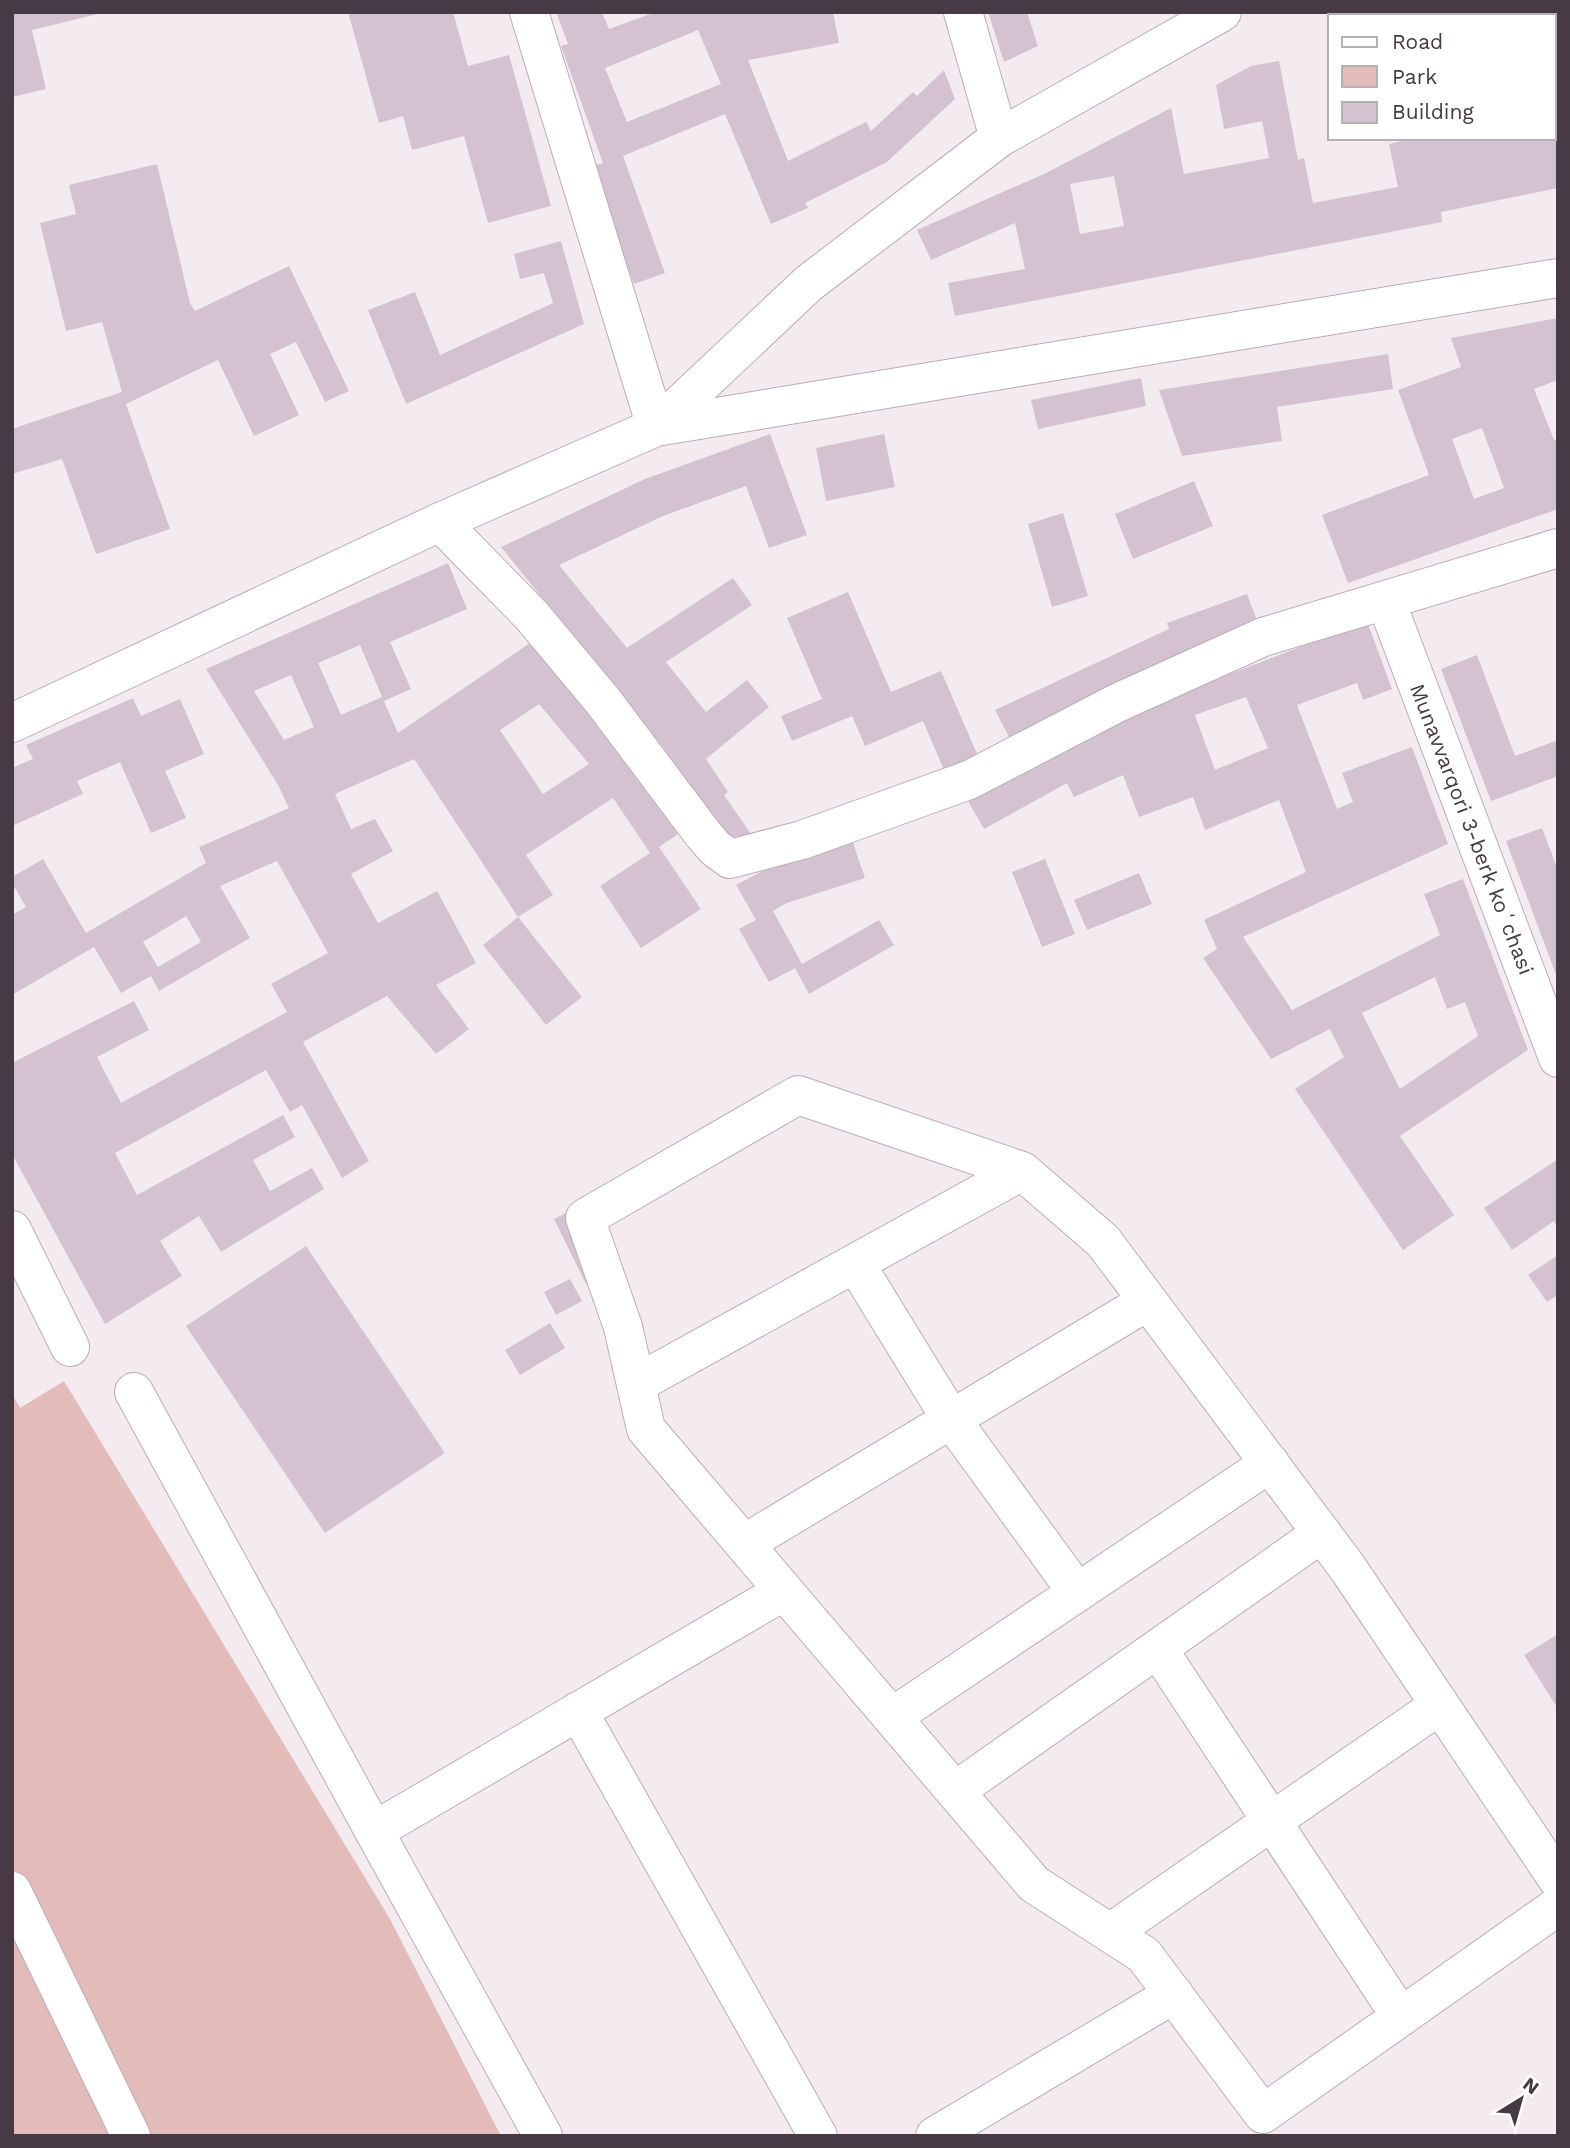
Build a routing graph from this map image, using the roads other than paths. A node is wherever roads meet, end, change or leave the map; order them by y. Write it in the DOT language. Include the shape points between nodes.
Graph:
graph roads {
  1 [pos="529,12"];
  2 [pos="963,12"];
  3 [pos="1222,12"];
  4 [pos="999,138"];
  5 [pos="1558,278"];
  6 [pos="656,427"];
  7 [pos="440,522"];
  8 [pos="1558,548"];
  9 [pos="1386,601"];
  10 [pos="12,723"];
  11 [pos="1558,1058"];
  12 [pos="1022,1171"];
  13 [pos="12,1230"];
  14 [pos="855,1263"];
  15 [pos="1148,1301"];
  16 [pos="70,1347"];
  17 [pos="636,1384"];
  18 [pos="134,1392"];
  19 [pos="951,1419"];
  20 [pos="1270,1463"];
  21 [pos="1322,1533"];
  22 [pos="744,1544"];
  23 [pos="784,1591"];
  24 [pos="1077,1592"];
  25 [pos="1158,1649"];
  26 [pos="1440,1704"];
  27 [pos="578,1712"];
  28 [pos="892,1717"];
  29 [pos="956,1791"];
  30 [pos="1272,1821"];
  31 [pos="373,1831"];
  32 [pos="1558,1880"];
  33 [pos="12,1891"];
  34 [pos="1558,1906"];
  35 [pos="1110,1933"];
  36 [pos="1174,1994"];
  37 [pos="1401,2017"];
  38 [pos="131,2136"];
  39 [pos="543,2136"];
  40 [pos="818,2136"];
  41 [pos="935,2136"];
  1 -- 6 [label="street"];
  2 -- 4 [label="street"];
  3 -- 4 [label="street"];
  4 -- 6 [label="street" via="810,283"];
  5 -- 6 [label="street"];
  6 -- 7 [label="street"];
  7 -- 9 [label="street" via="532,616 703,834 730,859 802,841 969,780 1117,703 1264,638"];
  7 -- 10 [label="street"];
  8 -- 9 [label="street"];
  9 -- 11 [label="street, Munavvarqori 3-berk koʻchasi"];
  12 -- 14 [label="street"];
  12 -- 15 [label="street" via="1103,1241"];
  12 -- 17 [label="street" via="798,1095 585,1218 623,1327"];
  13 -- 16 [label="street"];
  14 -- 17 [label="street"];
  14 -- 19 [label="street"];
  15 -- 19 [label="street"];
  15 -- 20 [label="street"];
  17 -- 22 [label="street" via="646,1429"];
  18 -- 31 [label="street"];
  19 -- 22 [label="street"];
  19 -- 24 [label="street"];
  20 -- 21 [label="street"];
  20 -- 24 [label="street"];
  21 -- 25 [label="street"];
  21 -- 26 [label="street"];
  22 -- 23 [label="street"];
  23 -- 27 [label="street"];
  23 -- 28 [label="street"];
  24 -- 28 [label="street"];
  25 -- 29 [label="street"];
  25 -- 30 [label="street"];
  26 -- 30 [label="street"];
  26 -- 32 [label="street"];
  27 -- 31 [label="street"];
  27 -- 40 [label="street"];
  28 -- 29 [label="street"];
  29 -- 35 [label="street" via="1034,1884"];
  30 -- 35 [label="street"];
  30 -- 37 [label="street"];
  31 -- 39 [label="street"];
  33 -- 38 [label="street"];
  34 -- 37 [label="street"];
  35 -- 36 [label="street" via="1144,1955"];
  36 -- 37 [label="street" via="1263,2113"];
  36 -- 41 [label="street"];
}
